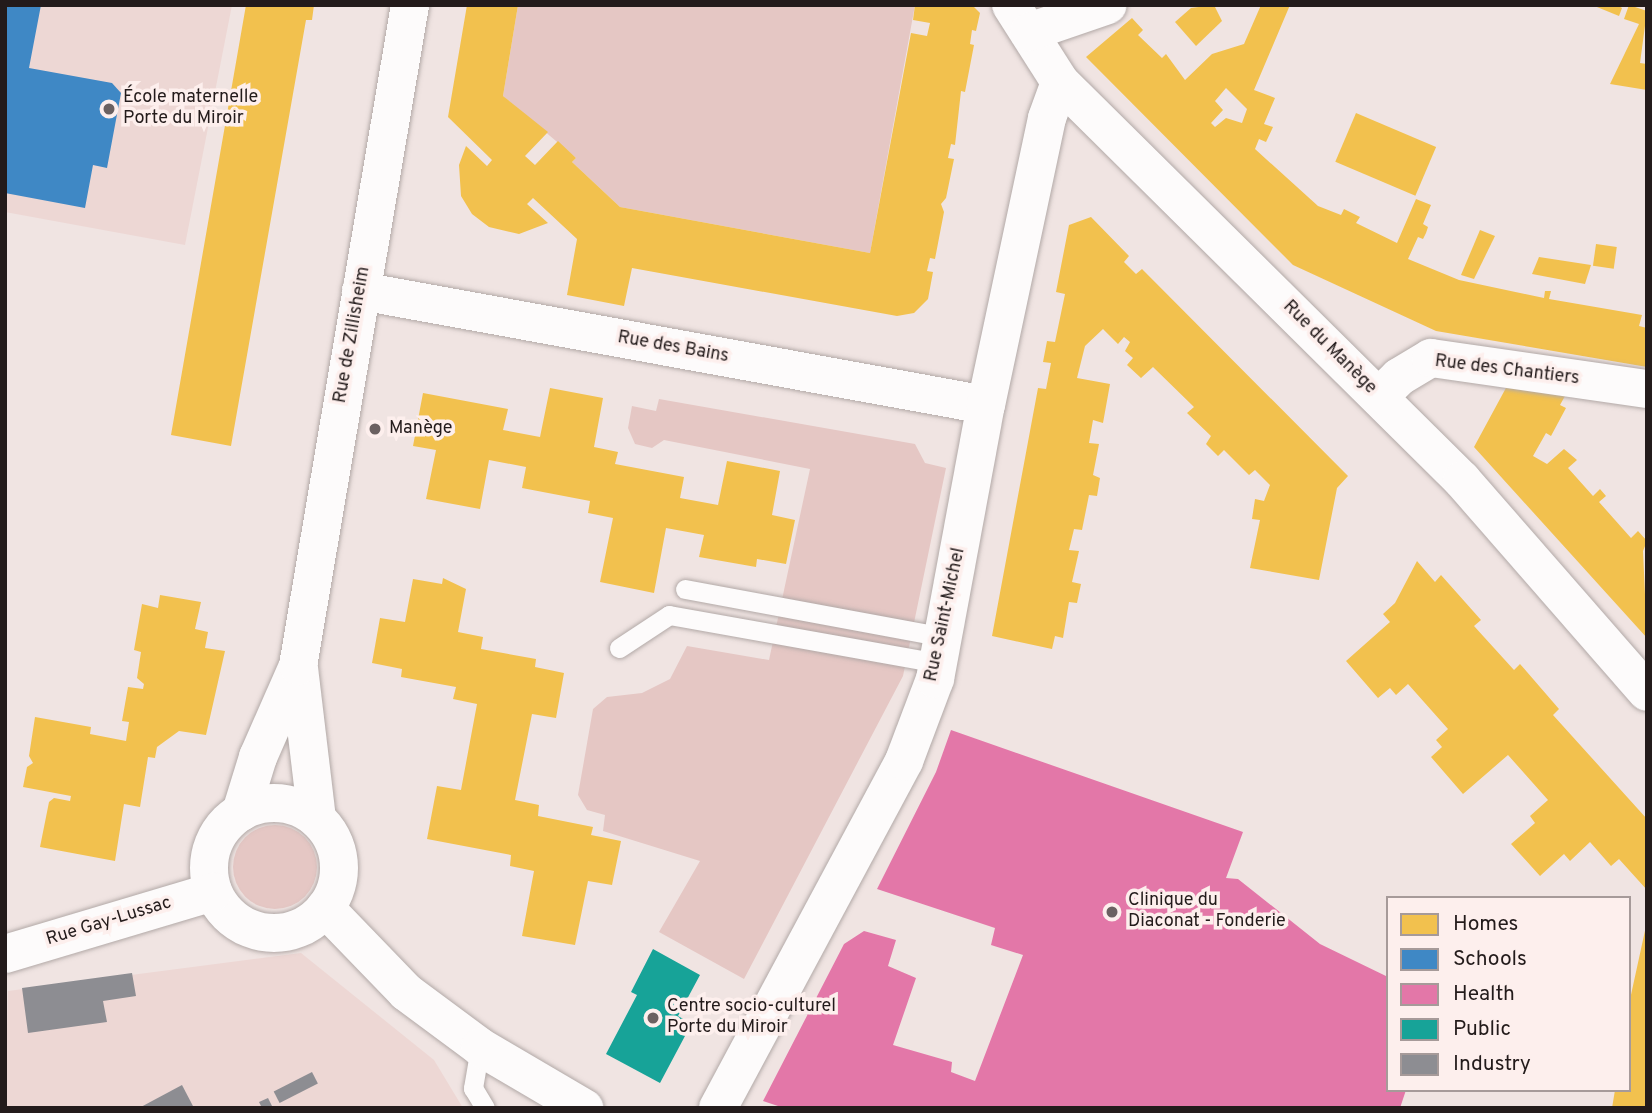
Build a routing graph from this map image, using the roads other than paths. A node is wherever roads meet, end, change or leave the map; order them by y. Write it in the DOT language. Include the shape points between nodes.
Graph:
graph roads {
  1 [pos="410,5"];
  2 [pos="1088,8"];
  3 [pos="1020,19"];
  4 [pos="1060,82"];
  5 [pos="361,291"];
  6 [pos="1647,389"];
  7 [pos="1379,397"];
  8 [pos="986,405"];
  9 [pos="685,589"];
  10 [pos="619,648"];
  11 [pos="941,650"];
  12 [pos="299,666"];
  13 [pos="1647,692"];
  14 [pos="241,812"];
  15 [pos="317,818"];
  16 [pos="214,892"];
  17 [pos="325,908"];
  18 [pos="5,954"];
  19 [pos="480,1047"];
  20 [pos="485,1108"];
  21 [pos="584,1108"];
  22 [pos="718,1108"];
  1 -- 5 [label="street, Rue de Zillisheim"];
  2 -- 3 [label="street"];
  3 -- 4 [label="street, Rue du Manège"];
  4 -- 7 [label="street, Rue du Manège"];
  4 -- 8 [label="street, Rue Saint-Michel" via="1047,118"];
  5 -- 8 [label="street, Rue des Bains"];
  5 -- 12 [label="street, Rue de Zillisheim"];
  6 -- 7 [label="street, Rue des Chantiers" via="1431,358 1399,377"];
  7 -- 13 [label="street, Rue du Manège" via="1462,480"];
  8 -- 11 [label="street, Rue Saint-Michel"];
  9 -- 11 [label="lane"];
  10 -- 11 [label="lane" via="669,615"];
  11 -- 22 [label="street, Rue Saint-Michel" via="904,761"];
  12 -- 14 [label="street, Rue de Zillisheim" via="258,757"];
  12 -- 15 [label="street, Rue de Zillisheim"];
  14 -- 15 [label="street" via="280,803"];
  14 -- 16 [label="street" via="223,827 212,847 209,869"];
  15 -- 17 [label="street" via="332,838 339,862 337,886"];
  16 -- 17 [label="street" via="225,911 243,925 264,932 287,932 308,923"];
  16 -- 18 [label="street, Rue Gay-Lussac"];
  17 -- 19 [label="street" via="406,992"];
  19 -- 20 [label="lane" via="473,1088"];
  19 -- 21 [label="street"];
}
